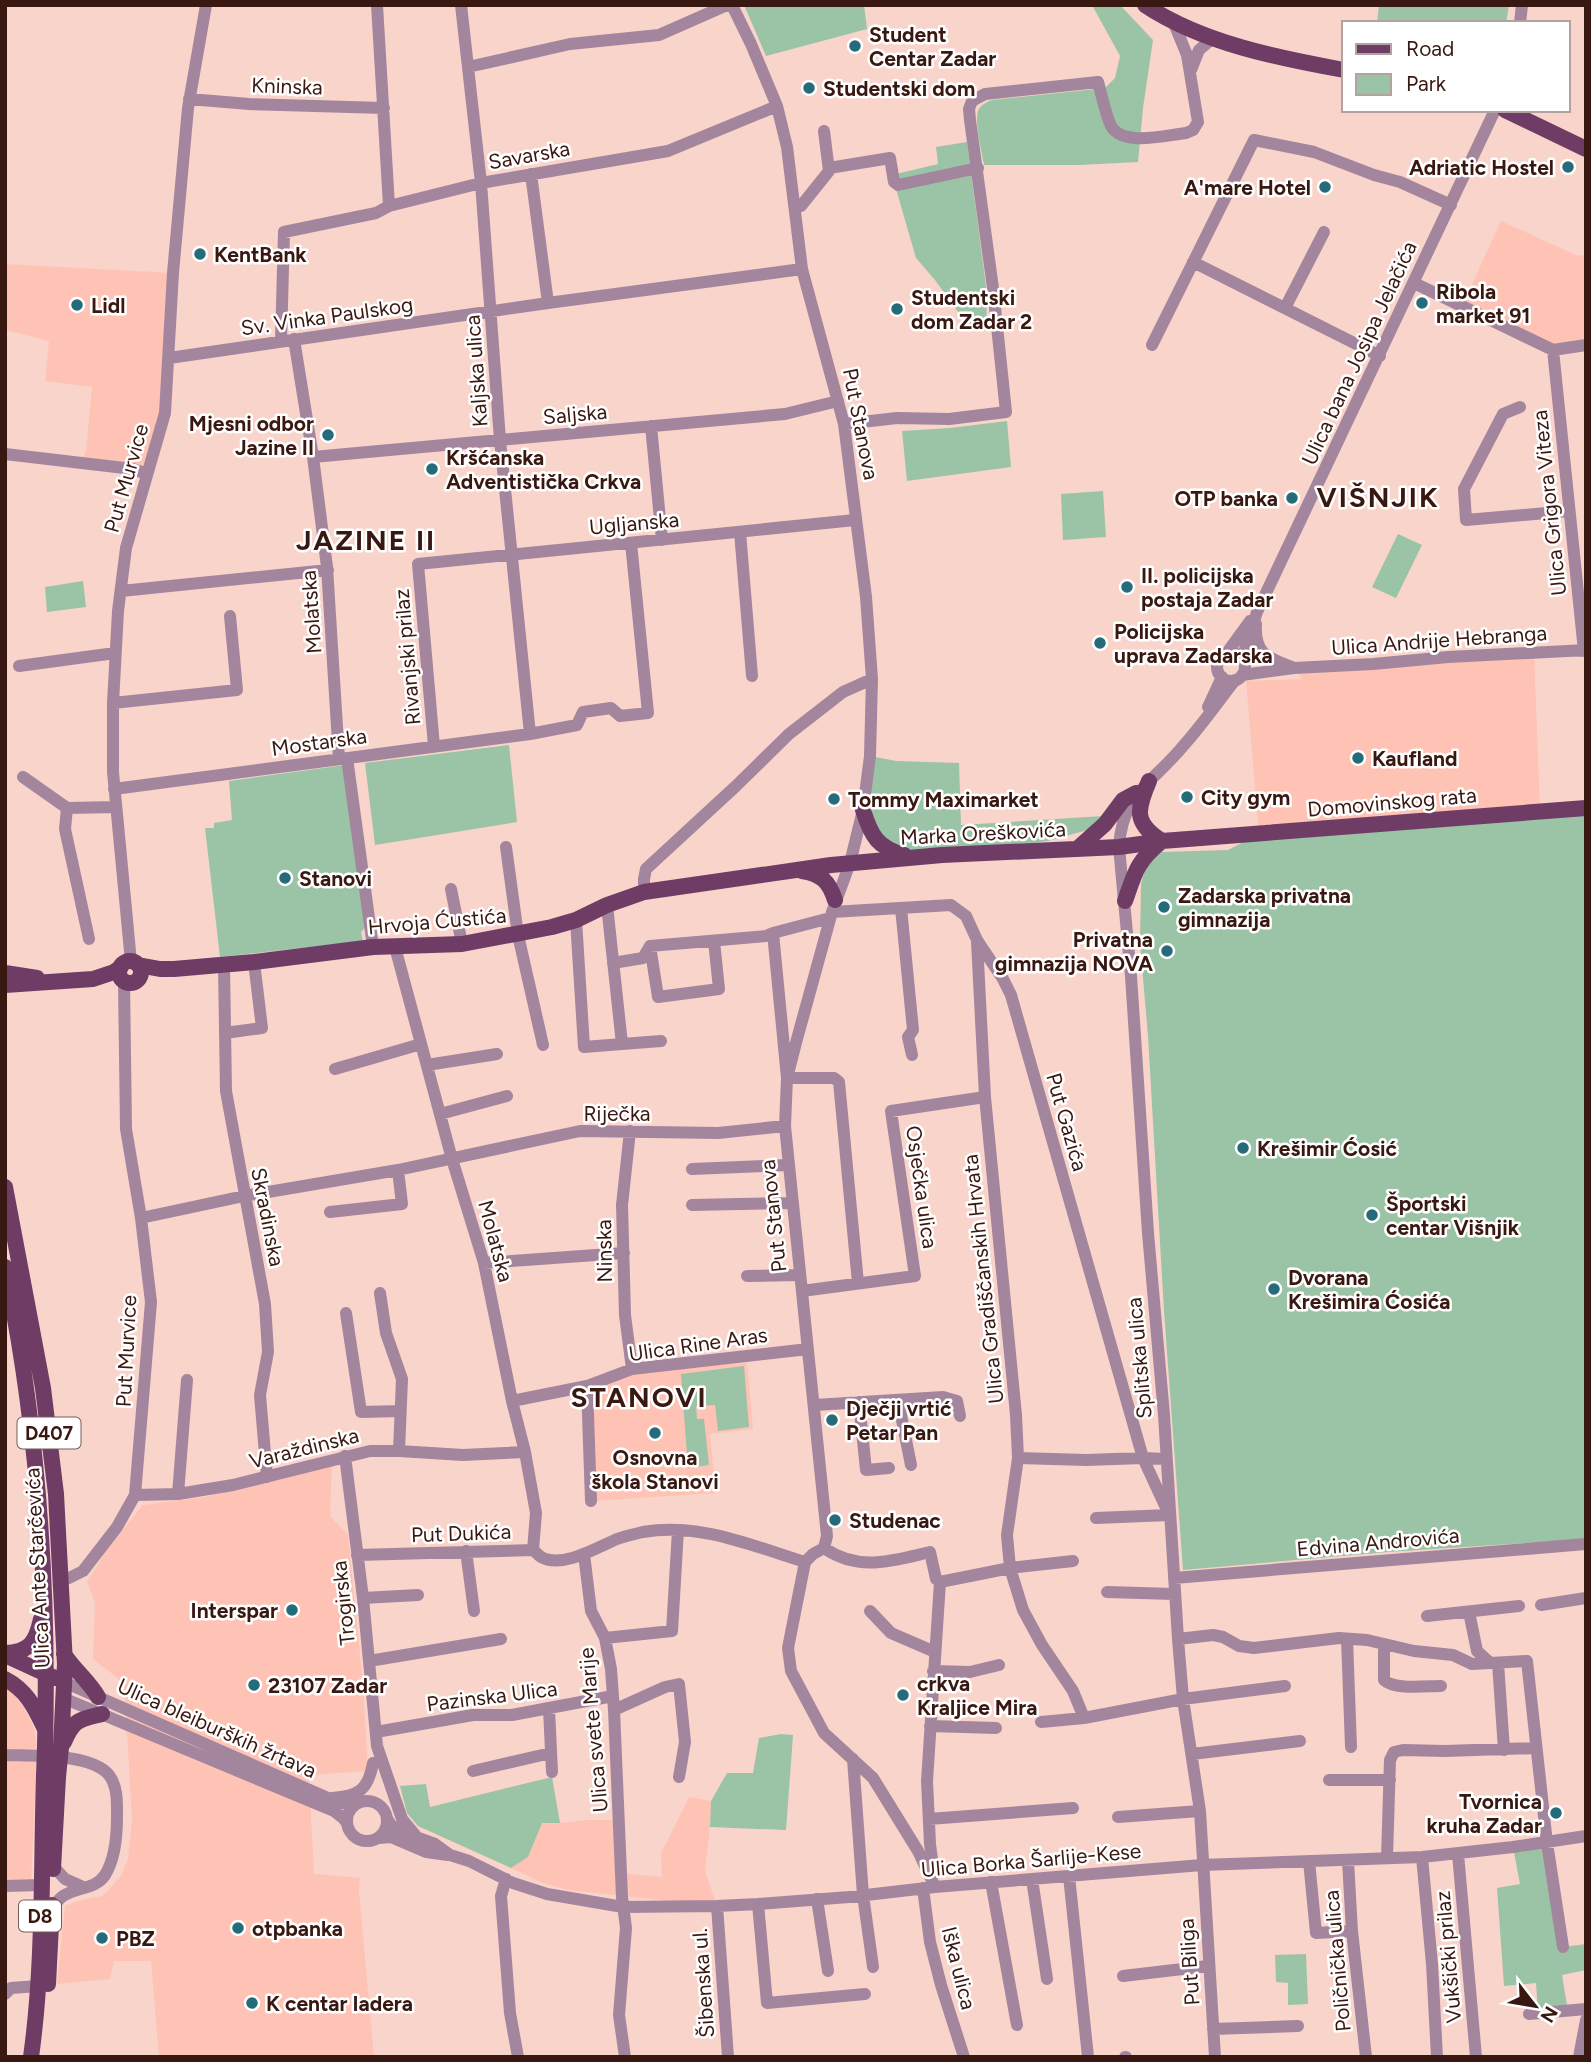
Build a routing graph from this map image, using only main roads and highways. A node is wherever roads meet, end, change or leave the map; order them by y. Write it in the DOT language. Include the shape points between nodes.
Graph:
graph roads {
  1 [pos="1145,5"];
  2 [pos="1342,70"];
  3 [pos="1509,112"];
  4 [pos="1586,149"];
  5 [pos="1149,781"];
  6 [pos="1136,793"];
  7 [pos="1586,808"];
  8 [pos="863,810"];
  9 [pos="1162,841"];
  10 [pos="1119,847"];
  11 [pos="1077,849"];
  12 [pos="924,857"];
  13 [pos="796,870"];
  14 [pos="1125,901"];
  15 [pos="832,910"];
  16 [pos="7,979"];
  17 [pos="5,1187"];
  18 [pos="5,1267"];
  19 [pos="45,1611"];
  20 [pos="5,1654"];
  21 [pos="64,1654"];
  22 [pos="5,1672"];
  23 [pos="47,1674"];
  24 [pos="5,1679"];
  25 [pos="64,1690"];
  26 [pos="47,1691"];
  27 [pos="98,1697"];
  28 [pos="102,1714"];
  29 [pos="46,1729"];
  30 [pos="53,1747"];
  31 [pos="51,1776"];
  32 [pos="31,2057"];
  33 [pos="42,2057"];
  1 -- 2 [label="main road" via="1213,38"];
  3 -- 4 [label="main road"];
  5 -- 9 [label="main road" via="1140,800 1140,818"];
  6 -- 11 [label="main road" via="1118,804 1105,824"];
  7 -- 9 [label="main road, Domovinskog rata"];
  8 -- 12 [label="main road" via="874,836 888,850"];
  9 -- 10 [label="main road, Domovinskog rata"];
  9 -- 14 [label="main road" via="1141,860"];
  10 -- 11 [label="main road, Marka Oreškovića"];
  11 -- 12 [label="main road, Marka Oreškovića"];
  12 -- 13 [label="main road, Marka Oreškovića"];
  13 -- 15 [label="main road" via="823,878 831,887"];
  13 -- 16 [label="main road, Hrvoja Ćustića" via="644,892 576,920 462,944 395,947 373,941 254,962 62,983"];
  17 -- 21 [label="main road, Ulica Ante Starčevića / D407" via="43,1388 56,1494"];
  18 -- 19 [label="main road, Ulica Ante Starčevića / D407" via="27,1388"];
  19 -- 20 [label="main road" via="29,1647"];
  19 -- 23 [label="main road, Ulica Ante Starčevića / D407"];
  20 -- 23 [label="main road"];
  21 -- 25 [label="main road, Ulica Ante Starčevića / D407"];
  21 -- 27 [label="main road"];
  22 -- 26 [label="main road"];
  23 -- 25 [label="main road"];
  23 -- 26 [label="main road, Ulica Ante Starčevića / D407"];
  24 -- 29 [label="main road" via="32,1701"];
  25 -- 26 [label="main road"];
  25 -- 30 [label="main road, D8"];
  26 -- 29 [label="main road, D8"];
  28 -- 30 [label="main road" via="75,1722"];
  29 -- 30 [label="main road, D8"];
  30 -- 31 [label="main road, D8, bridge"];
  31 -- 32 [label="main road, D8"];
  31 -- 33 [label="main road, D8" via="52,1908"];
}
